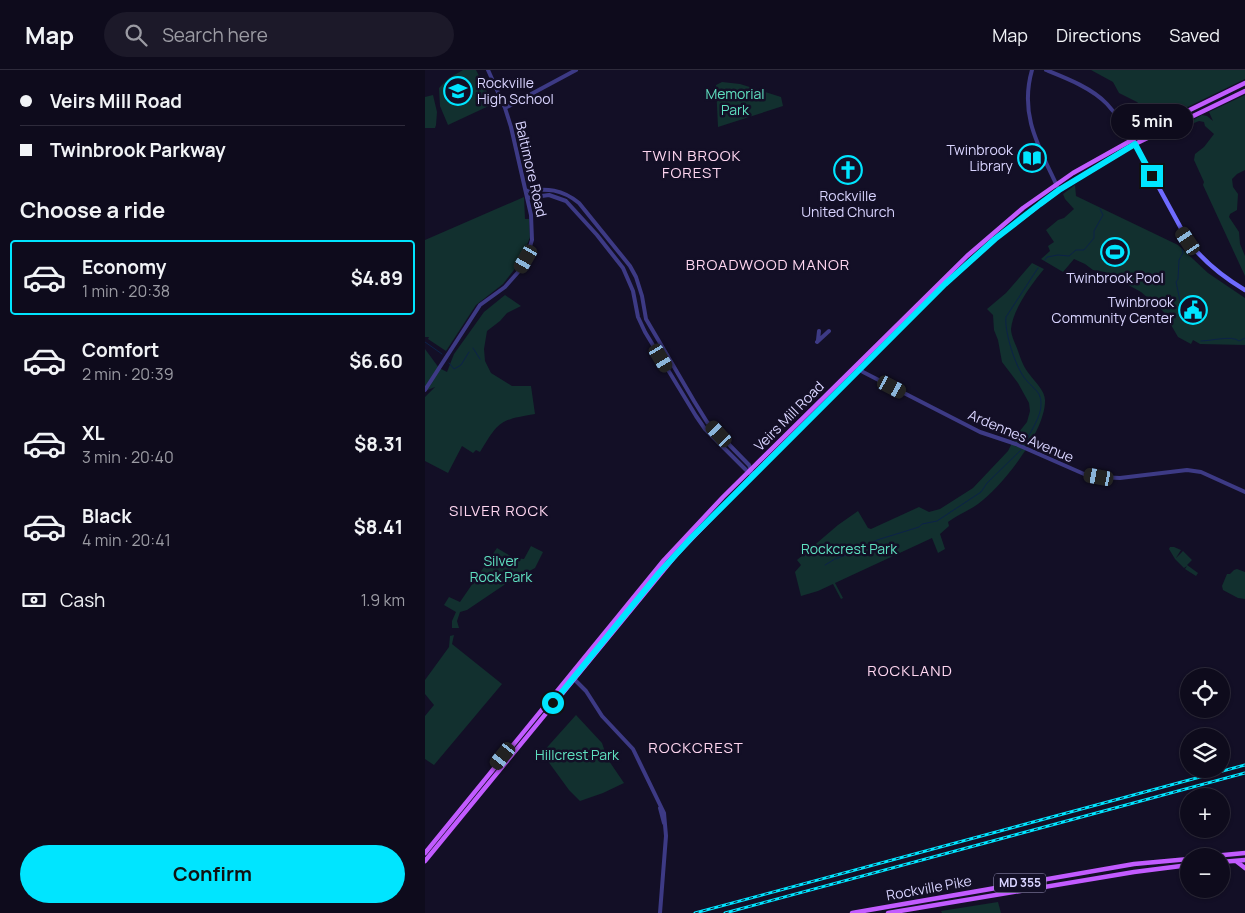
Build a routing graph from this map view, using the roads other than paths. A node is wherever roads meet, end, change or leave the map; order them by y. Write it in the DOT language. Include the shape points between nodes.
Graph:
graph roads {
  1 [pos="488,70"];
  2 [pos="576,70"];
  3 [pos="1032,70"];
  4 [pos="1046,70"];
  5 [pos="1245,83"];
  6 [pos="1245,91"];
  7 [pos="505,108"];
  8 [pos="1133,142"];
  9 [pos="1056,184"];
  10 [pos="1059,190"];
  11 [pos="526,192"];
  12 [pos="527,198"];
  13 [pos="943,282"];
  14 [pos="1245,290"];
  15 [pos="819,331"];
  16 [pos="829,331"];
  17 [pos="857,368"];
  18 [pos="425,390"];
  19 [pos="751,472"];
  20 [pos="1245,492"];
  21 [pos="571,677"];
  22 [pos="425,852"];
  23 [pos="1245,853"];
  24 [pos="1230,854"];
  25 [pos="425,860"];
  26 [pos="1180,860"];
  27 [pos="1245,860"];
  28 [pos="1230,861"];
  29 [pos="1236,861"];
  30 [pos="1180,866"];
  31 [pos="1245,868"];
  32 [pos="925,900"];
  33 [pos="926,906"];
  34 [pos="660,913"];
  35 [pos="852,913"];
  36 [pos="888,913"];
  1 -- 7 [label="street, Baltimore Road"];
  2 -- 7 [label="street"];
  3 -- 9 [label="street" via="1027,108 1031,128"];
  4 -- 8 [label="street" via="1105,102 1121,120"];
  5 -- 8 [label="main road, Veirs Mill Road"];
  6 -- 8 [label="main road, Veirs Mill Road"];
  7 -- 11 [label="street, Baltimore Road"];
  8 -- 9 [label="main road, Veirs Mill Road"];
  8 -- 10 [label="main road, Veirs Mill Road"];
  8 -- 14 [label="main road" via="1193,248 1219,273"];
  9 -- 10 [label="street"];
  9 -- 13 [label="main road, Veirs Mill Road" via="994,232"];
  10 -- 13 [label="main road, Veirs Mill Road"];
  11 -- 12 [label="street, Baltimore Road"];
  11 -- 19 [label="street" via="548,189 573,198 627,262 642,296 646,319 693,401"];
  12 -- 18 [label="street, Baltimore Road" via="532,240 526,259 514,278 480,305"];
  12 -- 19 [label="street" via="549,195 566,201 597,235 623,268 645,332 696,416 705,429"];
  13 -- 17 [label="main road, Veirs Mill Road"];
  15 -- 16 [label="street" via="817,342"];
  17 -- 19 [label="main road, Veirs Mill Road"];
  17 -- 20 [label="street, Ardennes Avenue" via="980,432 1084,474 1121,478 1196,470"];
  19 -- 21 [label="main road, Veirs Mill Road"];
  21 -- 22 [label="main road, Veirs Mill Road"];
  21 -- 25 [label="main road, Veirs Mill Road"];
  21 -- 34 [label="street" via="633,749 661,808 666,836"];
  23 -- 24 [label="main road"];
  26 -- 32 [label="main road, Rockville Pike / MD 355" via="1134,864"];
  27 -- 29 [label="main road"];
  28 -- 29 [label="main road"];
  29 -- 31 [label="main road"];
  30 -- 33 [label="main road, Rockville Pike / MD 355"];
  32 -- 33 [label="main road"];
  32 -- 35 [label="main road, Rockville Pike / MD 355"];
  33 -- 36 [label="main road, Rockville Pike / MD 355"];
}
